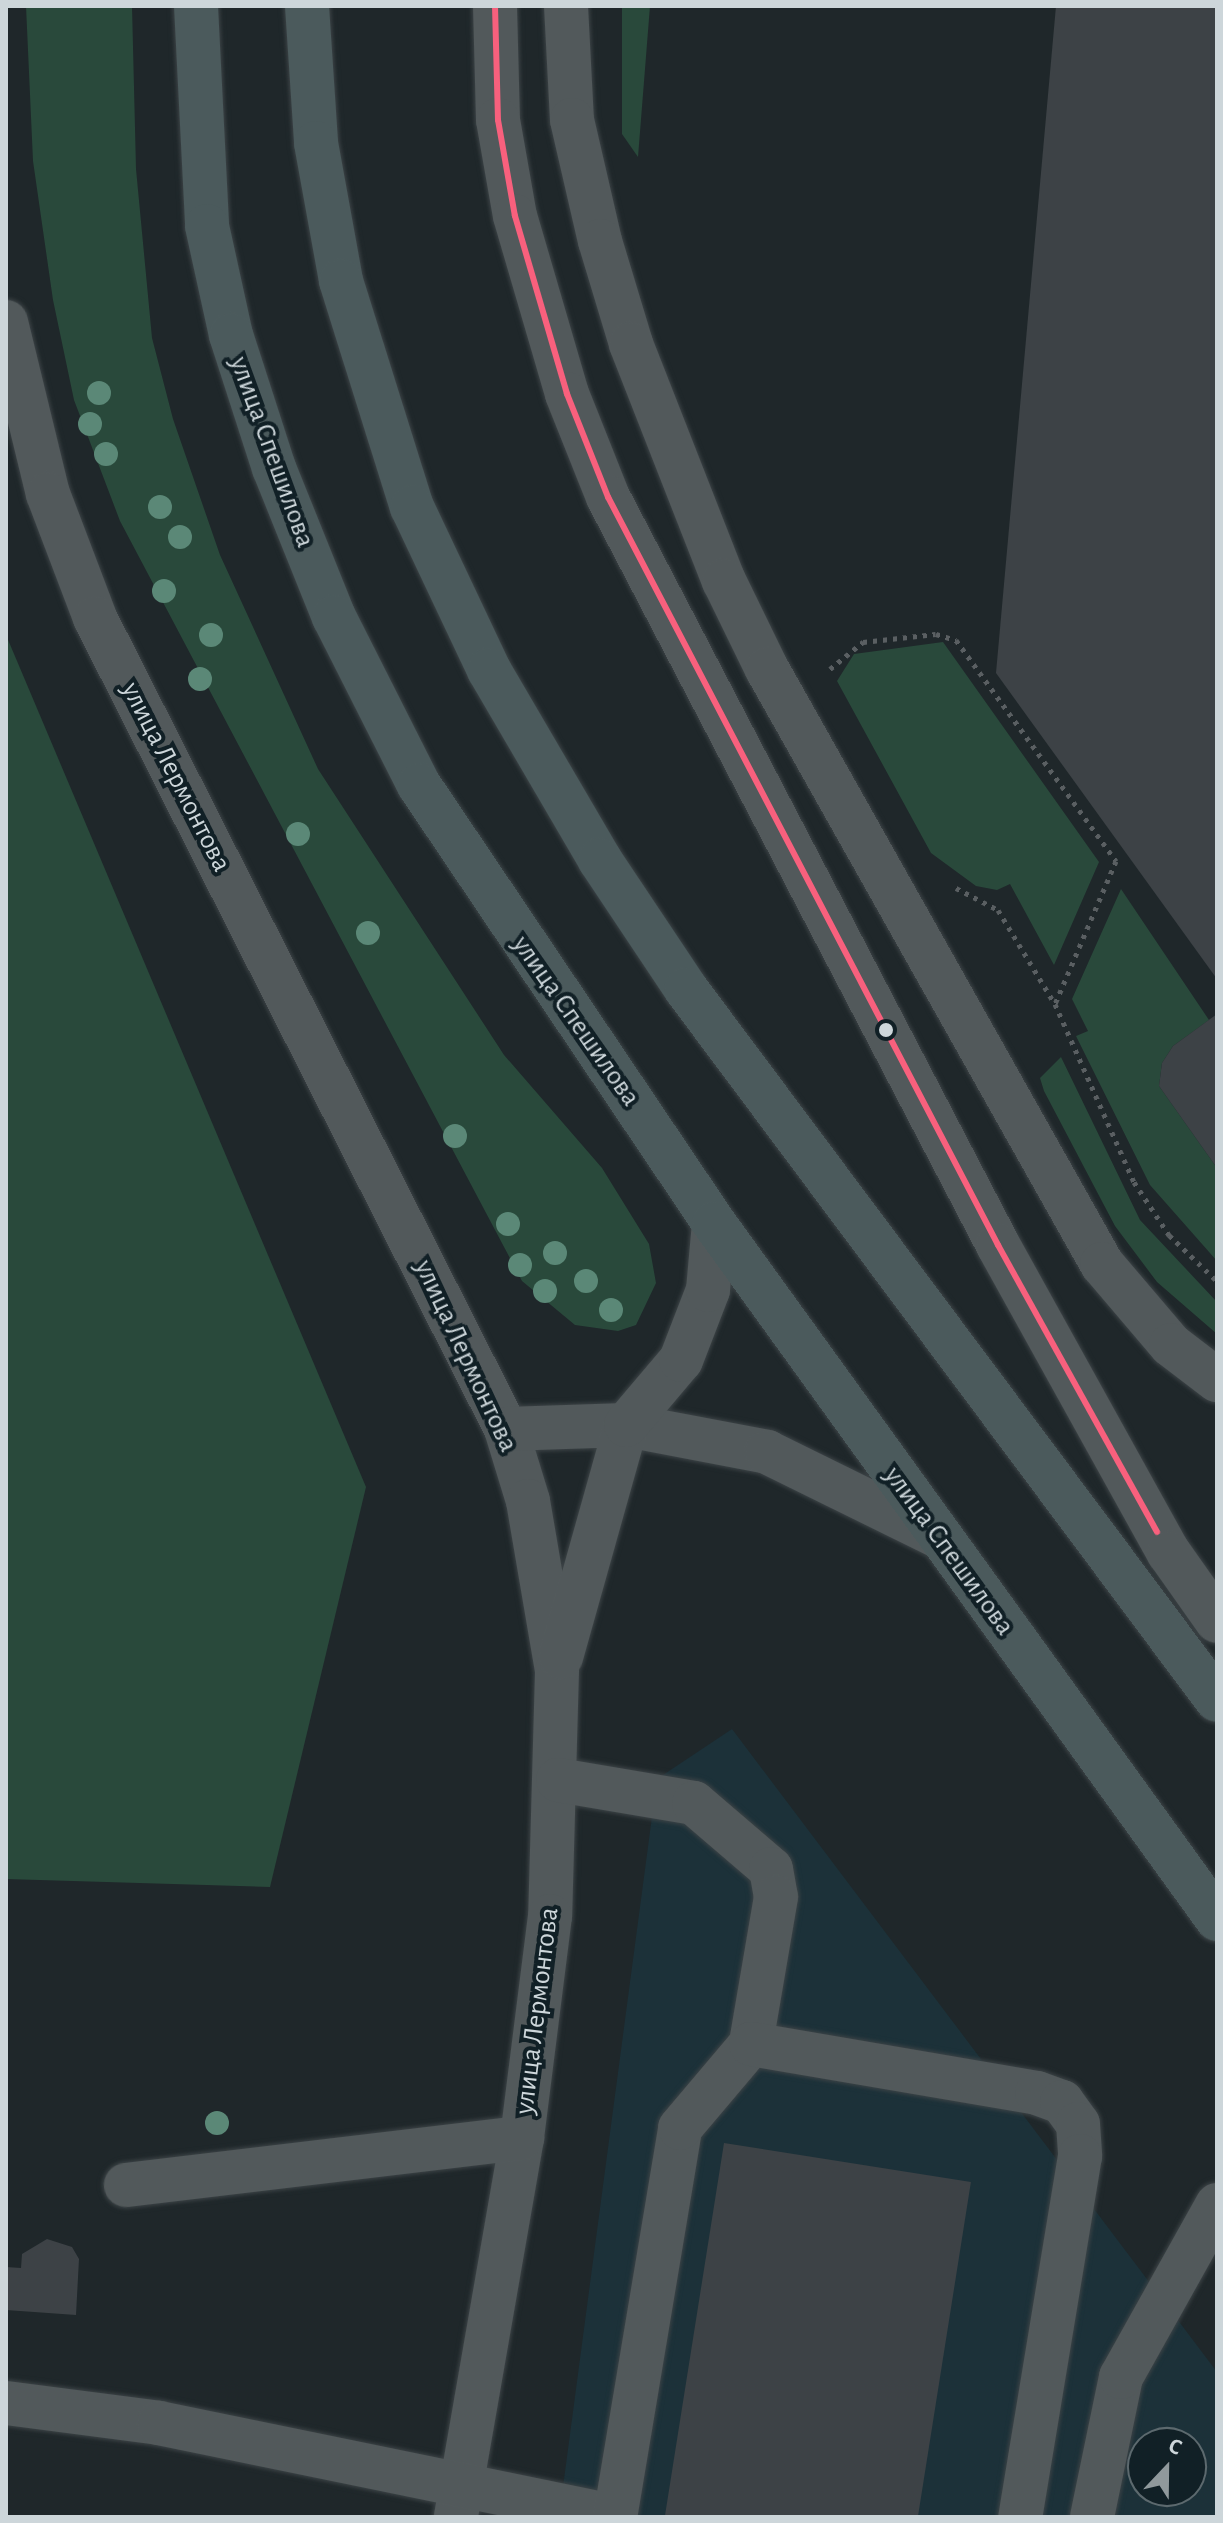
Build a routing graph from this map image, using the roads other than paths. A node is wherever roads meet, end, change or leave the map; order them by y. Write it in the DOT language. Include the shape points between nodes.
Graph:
graph roads {
  1 [pos="196,6"];
  2 [pos="307,6"];
  3 [pos="495,6"];
  4 [pos="566,6"];
  5 [pos="6,322"];
  6 [pos="714,1223"];
  7 [pos="1217,1380"];
  8 [pos="626,1425"];
  9 [pos="506,1429"];
  10 [pos="938,1536"];
  11 [pos="1217,1621"];
  12 [pos="557,1671"];
  13 [pos="1217,1700"];
  14 [pos="558,1780"];
  15 [pos="1206,1904"];
  16 [pos="1217,1932"];
  17 [pos="751,2044"];
  18 [pos="522,2138"];
  19 [pos="126,2185"];
  20 [pos="1217,2205"];
  21 [pos="6,2403"];
  22 [pos="458,2502"];
  23 [pos="615,2515"];
  24 [pos="1020,2517"];
  25 [pos="1092,2517"];
  1 -- 6 [label="main road, улица Спешилова" via="207,226 228,321 274,468 334,617 419,785"];
  2 -- 13 [label="main road" via="316,143 341,281 412,507 489,670 600,860 686,989"];
  3 -- 11 [label="street" via="498,120 515,216 567,394 608,497 998,1245 1169,1553"];
  4 -- 7 [label="street" via="572,120 604,255 631,344 724,581 767,669 1102,1264 1171,1345"];
  5 -- 9 [label="street, улица Лермонтова" via="48,494 95,618"];
  6 -- 8 [label="street" via="708,1290 681,1360"];
  6 -- 10 [label="main road, улица Спешилова"];
  8 -- 9 [label="street"];
  8 -- 10 [label="street" via="767,1452"];
  8 -- 12 [label="street"];
  9 -- 12 [label="street, улица Лермонтова" via="528,1501"];
  10 -- 15 [label="main road, улица Спешилова"];
  12 -- 14 [label="street, улица Лермонтова"];
  14 -- 17 [label="street" via="694,1803 771,1869 776,1897"];
  14 -- 18 [label="street, улица Лермонтова" via="550,1916"];
  15 -- 16 [label="street"];
  17 -- 23 [label="street" via="680,2128"];
  17 -- 24 [label="street" via="1037,2093 1062,2102 1078,2124 1080,2156"];
  18 -- 19 [label="street"];
  18 -- 22 [label="street, улица Лермонтова"];
  20 -- 25 [label="street" via="1121,2377"];
  21 -- 22 [label="street" via="159,2423"];
  22 -- 23 [label="street"];
}
